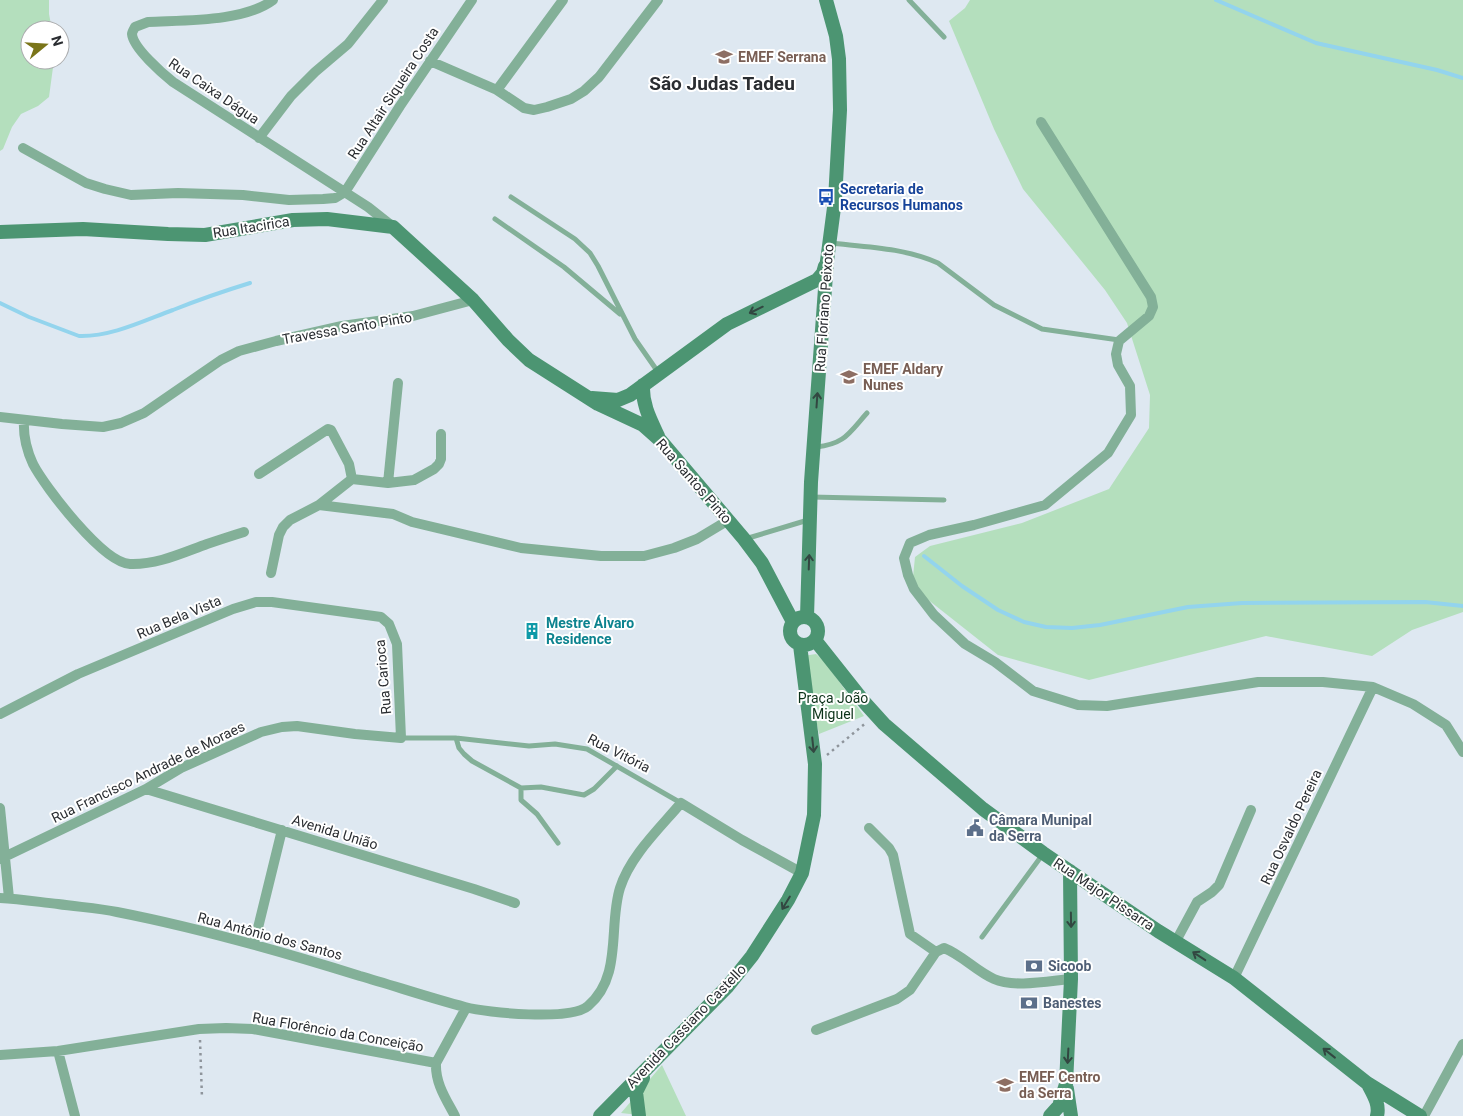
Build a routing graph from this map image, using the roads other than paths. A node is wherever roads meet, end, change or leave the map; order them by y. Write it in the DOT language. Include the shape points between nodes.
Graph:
graph roads {
  1 [pos="273,0"];
  2 [pos="383,0"];
  3 [pos="472,0"];
  4 [pos="564,0"];
  5 [pos="658,0"];
  6 [pos="826,0"];
  7 [pos="908,0"];
  8 [pos="944,37"];
  9 [pos="430,61"];
  10 [pos="496,90"];
  11 [pos="1041,122"];
  12 [pos="259,138"];
  13 [pos="23,148"];
  14 [pos="345,192"];
  15 [pos="511,197"];
  16 [pos="495,219"];
  17 [pos="393,227"];
  18 [pos="0,232"];
  19 [pos="829,243"];
  20 [pos="827,261"];
  21 [pos="800,288"];
  22 [pos="473,300"];
  23 [pos="824,305"];
  24 [pos="622,316"];
  25 [pos="1119,340"];
  26 [pos="659,373"];
  27 [pos="398,383"];
  28 [pos="643,385"];
  29 [pos="589,398"];
  30 [pos="867,413"];
  31 [pos="0,417"];
  32 [pos="24,420"];
  33 [pos="441,434"];
  34 [pos="661,441"];
  35 [pos="814,447"];
  36 [pos="259,474"];
  37 [pos="352,479"];
  38 [pos="388,483"];
  39 [pos="811,497"];
  40 [pos="944,500"];
  41 [pos="319,505"];
  42 [pos="727,520"];
  43 [pos="810,520"];
  44 [pos="244,532"];
  45 [pos="744,539"];
  46 [pos="271,573"];
  47 [pos="381,618"];
  48 [pos="807,618"];
  49 [pos="793,622"];
  50 [pos="815,640"];
  51 [pos="800,645"];
  52 [pos="1373,687"];
  53 [pos="0,714"];
  54 [pos="402,738"];
  55 [pos="456,738"];
  56 [pos="1463,752"];
  57 [pos="617,766"];
  58 [pos="521,788"];
  59 [pos="146,789"];
  60 [pos="681,803"];
  61 [pos="0,808"];
  62 [pos="1251,810"];
  63 [pos="870,828"];
  64 [pos="282,830"];
  65 [pos="558,843"];
  66 [pos="1043,853"];
  67 [pos="3,858"];
  68 [pos="1070,871"];
  69 [pos="802,873"];
  70 [pos="1093,887"];
  71 [pos="1071,897"];
  72 [pos="4,898"];
  73 [pos="515,903"];
  74 [pos="982,937"];
  75 [pos="1176,941"];
  76 [pos="254,944"];
  77 [pos="936,952"];
  78 [pos="1234,978"];
  79 [pos="1072,979"];
  80 [pos="466,1008"];
  81 [pos="816,1030"];
  82 [pos="1463,1044"];
  83 [pos="58,1051"];
  84 [pos="0,1056"];
  85 [pos="436,1063"];
  86 [pos="648,1068"];
  87 [pos="1367,1083"];
  88 [pos="1066,1084"];
  89 [pos="75,1116"];
  90 [pos="455,1116"];
  91 [pos="600,1116"];
  92 [pos="639,1116"];
  93 [pos="1050,1116"];
  94 [pos="1071,1116"];
  95 [pos="1377,1116"];
  96 [pos="1420,1116"];
  97 [pos="1424,1116"];
  1 -- 12 [label="street, Rua Caixa Dágua" via="240,15 148,22 135,27 132,34 157,69"];
  2 -- 12 [label="street" via="348,44 291,96"];
  3 -- 9 [label="street, Rua Altair Siqueira Costa"];
  4 -- 10 [label="street"];
  5 -- 10 [label="street" via="599,77 571,99 534,110 524,108"];
  6 -- 19 [label="street, Rua Floriano Peixoto" via="839,59 840,110"];
  7 -- 8 [label="lane"];
  9 -- 10 [label="street"];
  9 -- 14 [label="street, Rua Altair Siqueira Costa"];
  11 -- 25 [label="street" via="1151,297 1153,307 1149,316"];
  12 -- 14 [label="street, Rua Caixa Dágua"];
  13 -- 14 [label="street, Rua Altair Siqueira Costa" via="86,183 131,195 243,195 289,200 335,198"];
  14 -- 17 [label="street, Rua Caixa Dágua"];
  15 -- 24 [label="lane" via="590,253"];
  16 -- 24 [label="lane" via="564,266"];
  17 -- 18 [label="street, Rua Itacirica" via="293,220 205,234 84,229"];
  17 -- 22 [label="street"];
  19 -- 20 [label="street, Rua Floriano Peixoto"];
  19 -- 25 [label="lane" via="908,252 930,259 994,305 1042,329"];
  20 -- 21 [label="street" via="821,276"];
  20 -- 23 [label="street, Rua Floriano Peixoto"];
  21 -- 23 [label="street" via="818,292"];
  21 -- 26 [label="street, one-way" via="727,324"];
  22 -- 29 [label="street" via="529,360"];
  22 -- 32 [label="street, Travessa Santo Pinto" via="413,316 342,326 239,351 144,413 121,423 104,427"];
  35 -- 23 [label="street, Rua Floriano Peixoto, one-way"];
  24 -- 26 [label="lane"];
  25 -- 52 [label="street" via="1116,354 1118,365 1130,386 1131,415 1108,453 1045,505 929,535 910,543 904,558 914,588 934,615 965,644 1033,690 1078,705 1107,706 1258,682 1323,682"];
  26 -- 28 [label="street"];
  27 -- 38 [label="street"];
  28 -- 29 [label="street" via="618,400"];
  28 -- 34 [label="street" via="643,399"];
  29 -- 34 [label="street, Rua Santos Pinto" via="643,425"];
  30 -- 35 [label="lane" via="837,443"];
  31 -- 32 [label="street, Travessa Santo Pinto"];
  32 -- 44 [label="street" via="24,438 44,483 96,543 116,559 127,564 141,564"];
  33 -- 38 [label="street" via="441,459 434,469 414,480"];
  34 -- 42 [label="street, Rua Santos Pinto"];
  35 -- 39 [label="street, Rua Floriano Peixoto"];
  36 -- 37 [label="street" via="328,429 349,464"];
  37 -- 38 [label="street"];
  37 -- 41 [label="street"];
  39 -- 40 [label="lane"];
  39 -- 43 [label="street, Rua Floriano Peixoto"];
  41 -- 42 [label="street" via="393,514 412,522 521,548 601,556 644,556 674,548 697,539"];
  41 -- 46 [label="street" via="283,527"];
  42 -- 45 [label="street, Rua Santos Pinto"];
  43 -- 45 [label="lane"];
  48 -- 43 [label="street, Rua Floriano Peixoto, one-way"];
  45 -- 49 [label="street, Rua Santos Pinto" via="762,563"];
  47 -- 53 [label="street, Rua Bela Vista" via="256,602 78,674"];
  47 -- 54 [label="street, Rua Carioca" via="389,624 397,644"];
  48 -- 49 [label="street"];
  48 -- 50 [label="street" via="817,626"];
  49 -- 51 [label="street" via="790,631 793,640"];
  50 -- 51 [label="street" via="811,644"];
  50 -- 66 [label="street, Rua Major Pissarra" via="884,724 983,809"];
  51 -- 69 [label="street, Avenida Cassiano Castello, one-way" via="815,764 814,815"];
  52 -- 56 [label="street" via="1413,704 1446,726"];
  52 -- 78 [label="street, Rua Osvaldo Pereira"];
  54 -- 55 [label="lane, Rua Vitória"];
  54 -- 59 [label="street, Rua Francisco Andrade de Moraes" via="282,727 261,732 181,768"];
  55 -- 57 [label="lane, Rua Vitória" via="529,746 554,744 576,747 587,749"];
  55 -- 58 [label="lane" via="459,748 472,761"];
  57 -- 58 [label="lane" via="584,795 541,787"];
  57 -- 60 [label="lane, Rua Vitória"];
  58 -- 65 [label="lane" via="521,800 537,814"];
  59 -- 64 [label="street, Avenida União"];
  59 -- 67 [label="street, Rua Francisco Andrade de Moraes"];
  60 -- 69 [label="street, Rua Vitória"];
  60 -- 80 [label="street, Rua Antônio dos Santos" via="637,855 620,886 615,908 612,957 600,995 586,1008 572,1014"];
  61 -- 67 [label="street"];
  62 -- 75 [label="street" via="1219,885 1197,902"];
  63 -- 77 [label="street" via="893,855 910,934"];
  64 -- 73 [label="street, Avenida União"];
  64 -- 76 [label="street"];
  66 -- 68 [label="street, Rua Major Pissarra"];
  66 -- 74 [label="lane"];
  67 -- 72 [label="street"];
  68 -- 70 [label="street, Rua Major Pissarra"];
  68 -- 71 [label="street"];
  69 -- 86 [label="street, Avenida Cassiano Castello, one-way" via="752,956 728,986"];
  70 -- 71 [label="street" via="1080,888"];
  70 -- 75 [label="street, Rua Major Pissarra"];
  71 -- 79 [label="street, one-way"];
  72 -- 76 [label="street, Rua Antônio dos Santos" via="115,911"];
  78 -- 75 [label="street, Rua Major Pissarra, one-way"];
  76 -- 80 [label="street, Rua Antônio dos Santos"];
  77 -- 79 [label="street" via="944,948 1002,982"];
  77 -- 81 [label="street" via="910,990 898,999"];
  87 -- 78 [label="street, Rua Major Pissarra, one-way"];
  79 -- 88 [label="street, one-way"];
  80 -- 85 [label="street"];
  82 -- 97 [label="street"];
  83 -- 84 [label="street, Rua Florêncio da Conceição"];
  83 -- 85 [label="street, Rua Florêncio da Conceição" via="199,1029 253,1029"];
  83 -- 89 [label="street"];
  85 -- 90 [label="street, Rua Florêncio da Conceição" via="439,1083"];
  86 -- 91 [label="street, Avenida Cassiano Castello"];
  86 -- 92 [label="street" via="636,1092"];
  87 -- 95 [label="street" via="1376,1099"];
  87 -- 96 [label="street, Rua Major Pissarra"];
  88 -- 93 [label="street" via="1059,1106"];
  88 -- 94 [label="street"];
}
